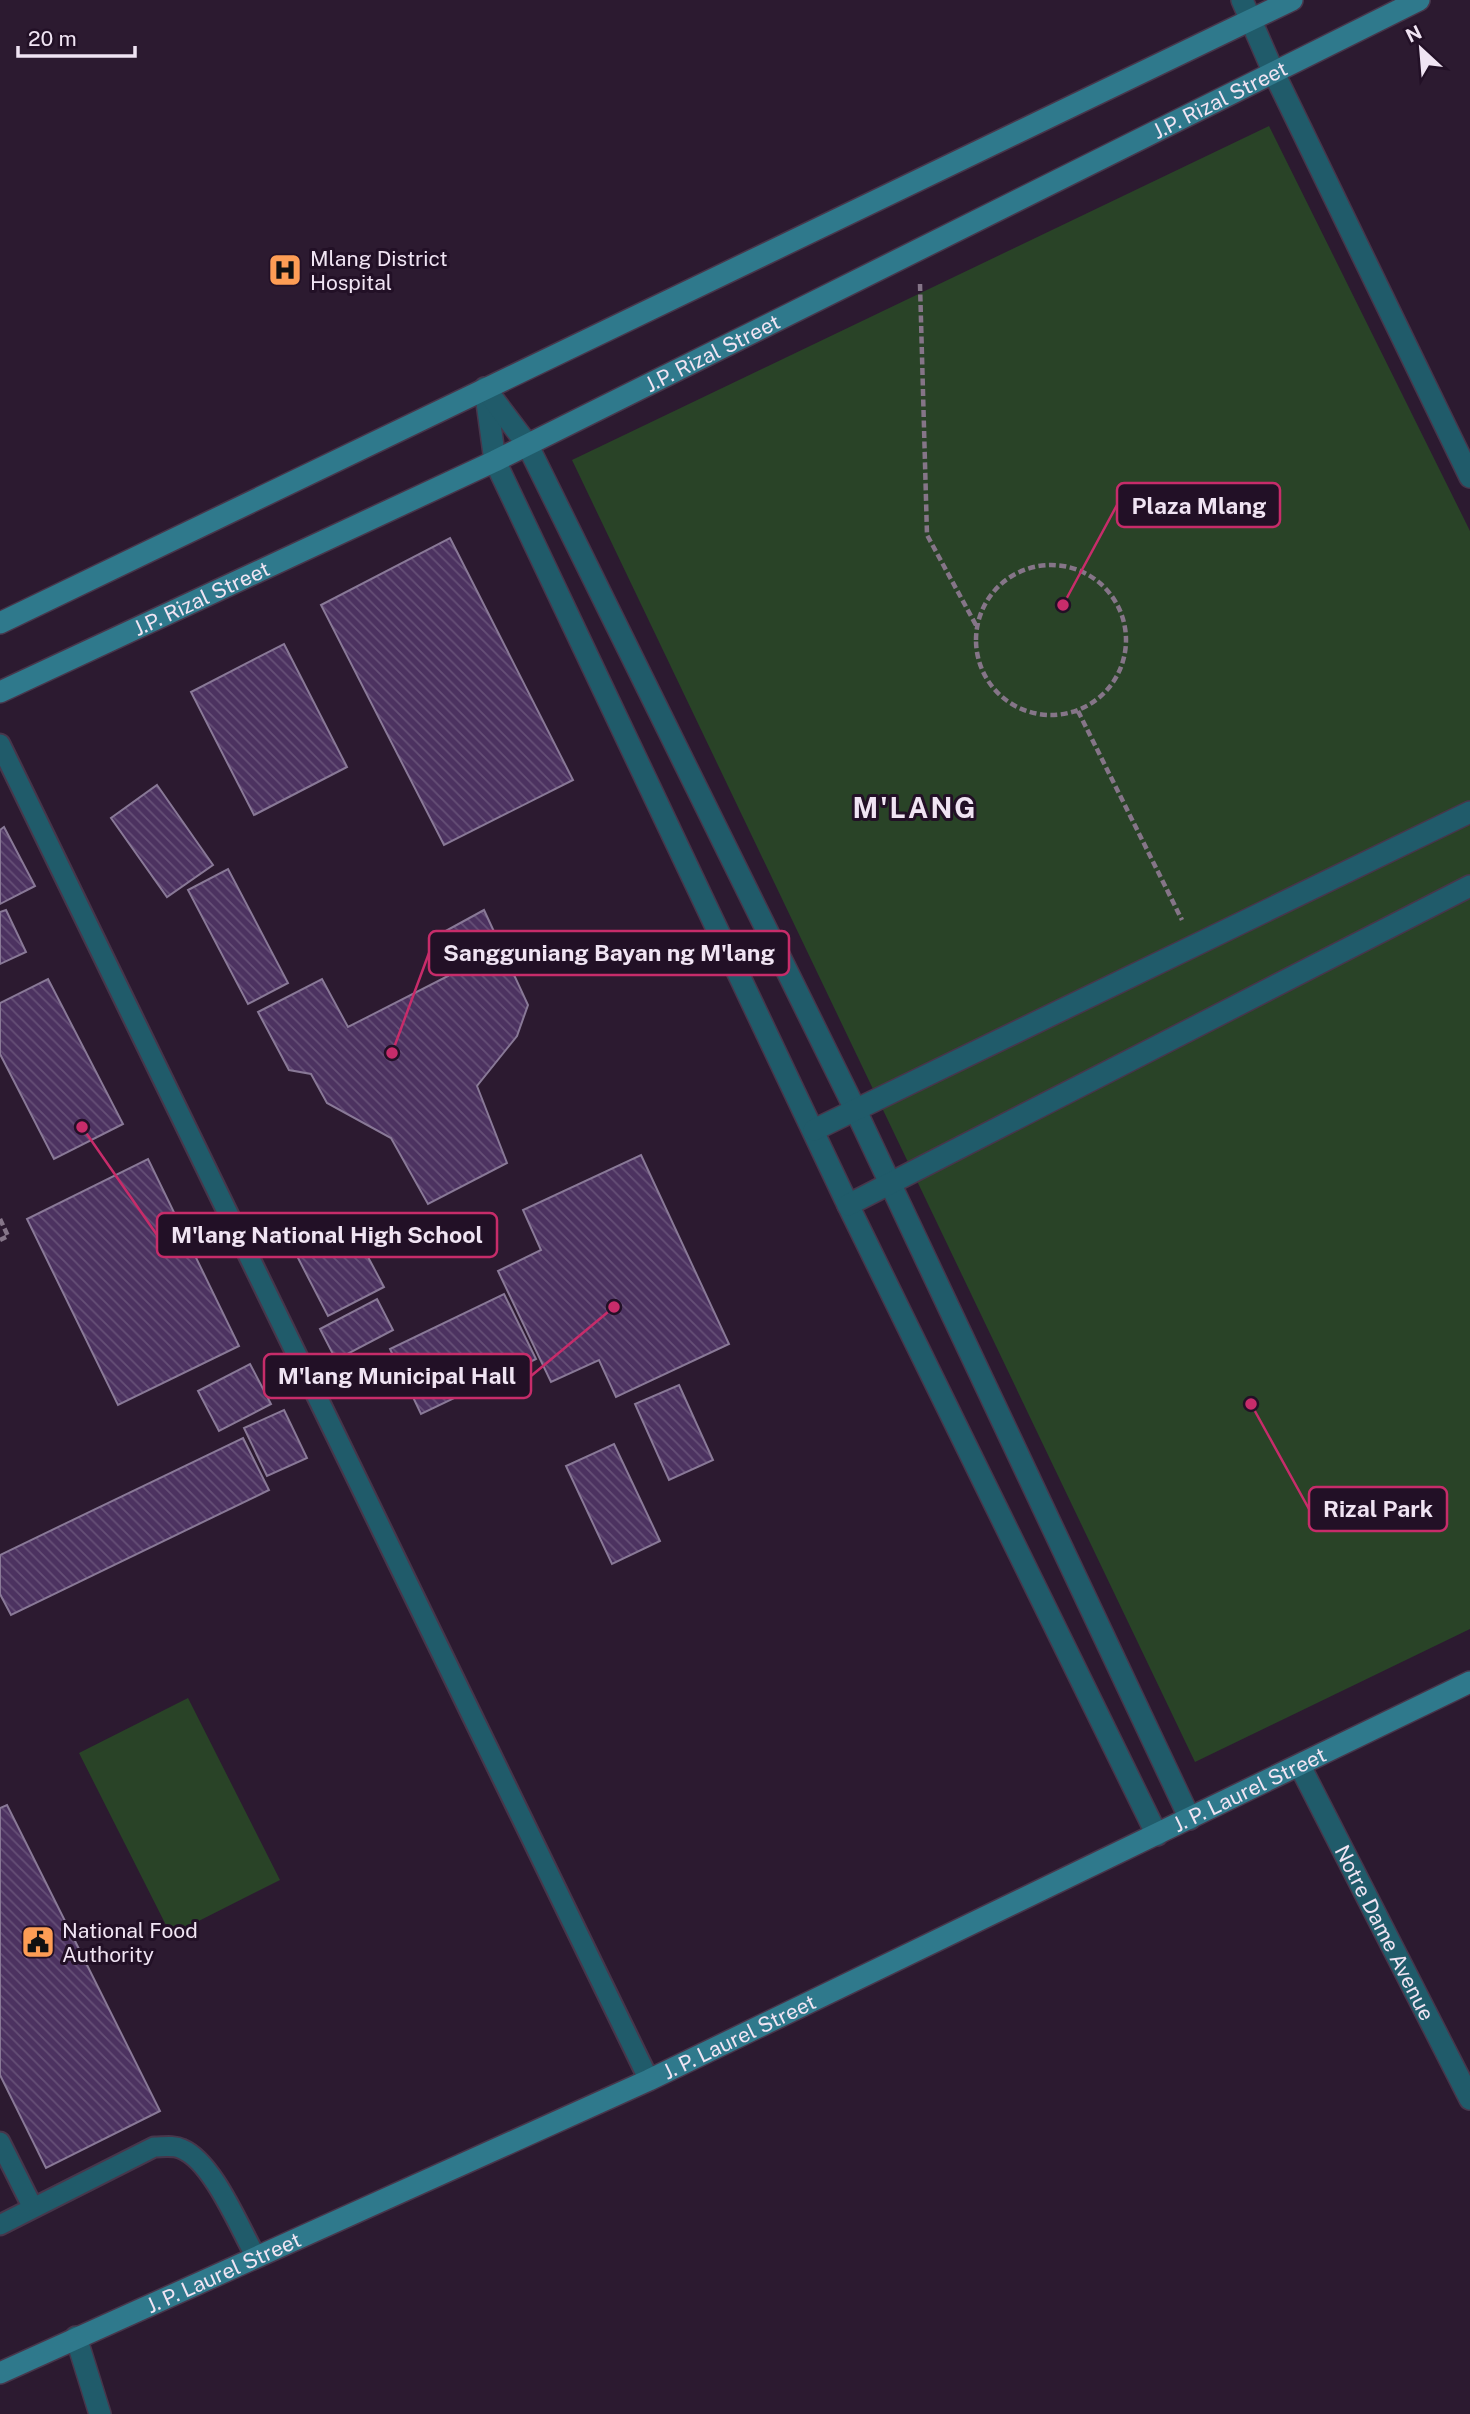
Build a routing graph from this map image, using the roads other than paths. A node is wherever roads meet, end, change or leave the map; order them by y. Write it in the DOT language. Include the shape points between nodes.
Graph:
graph roads {
  1 [pos="1242,0"];
  2 [pos="1292,0"];
  3 [pos="1419,0"];
  4 [pos="1252,19"];
  5 [pos="1273,71"];
  6 [pos="485,388"];
  7 [pos="527,444"];
  8 [pos="495,461"];
  9 [pos="1470,477"];
  10 [pos="0,623"];
  11 [pos="0,692"];
  12 [pos="0,744"];
  13 [pos="1470,813"];
  14 [pos="1470,886"];
  15 [pos="856,1111"];
  16 [pos="814,1130"];
  17 [pos="888,1183"];
  18 [pos="849,1205"];
  19 [pos="1470,1682"];
  20 [pos="1300,1766"];
  21 [pos="1190,1819"];
  22 [pos="1157,1835"];
  23 [pos="649,2080"];
  24 [pos="1470,2099"];
  25 [pos="0,2142"];
  26 [pos="33,2208"];
  27 [pos="0,2225"];
  28 [pos="256,2257"];
  29 [pos="76,2337"];
  30 [pos="0,2373"];
  31 [pos="100,2414"];
  1 -- 4 [label="street"];
  2 -- 4 [label="street"];
  3 -- 5 [label="street, J.P. Rizal Street"];
  4 -- 5 [label="street"];
  4 -- 6 [label="street"];
  5 -- 7 [label="street, J.P. Rizal Street"];
  5 -- 9 [label="street"];
  6 -- 7 [label="street"];
  6 -- 8 [label="street"];
  6 -- 10 [label="street"];
  7 -- 8 [label="street, J.P. Rizal Street"];
  7 -- 15 [label="street"];
  8 -- 11 [label="street, J.P. Rizal Street"];
  8 -- 16 [label="street"];
  12 -- 23 [label="lane"];
  13 -- 15 [label="street"];
  14 -- 17 [label="street"];
  15 -- 16 [label="street"];
  15 -- 17 [label="street"];
  16 -- 18 [label="street"];
  17 -- 18 [label="street"];
  17 -- 21 [label="street"];
  18 -- 22 [label="street"];
  19 -- 20 [label="street, J. P. Laurel Street"];
  20 -- 21 [label="street, J. P. Laurel Street"];
  20 -- 24 [label="street, Notre Dame Avenue"];
  21 -- 22 [label="street, J. P. Laurel Street"];
  22 -- 23 [label="street, J. P. Laurel Street"];
  23 -- 28 [label="street, J. P. Laurel Street"];
  25 -- 26 [label="lane"];
  26 -- 27 [label="lane"];
  26 -- 28 [label="lane" via="154,2147 180,2147 198,2159 210,2176"];
  28 -- 29 [label="street, J. P. Laurel Street"];
  29 -- 30 [label="street, J. P. Laurel Street"];
  29 -- 31 [label="street"];
}
